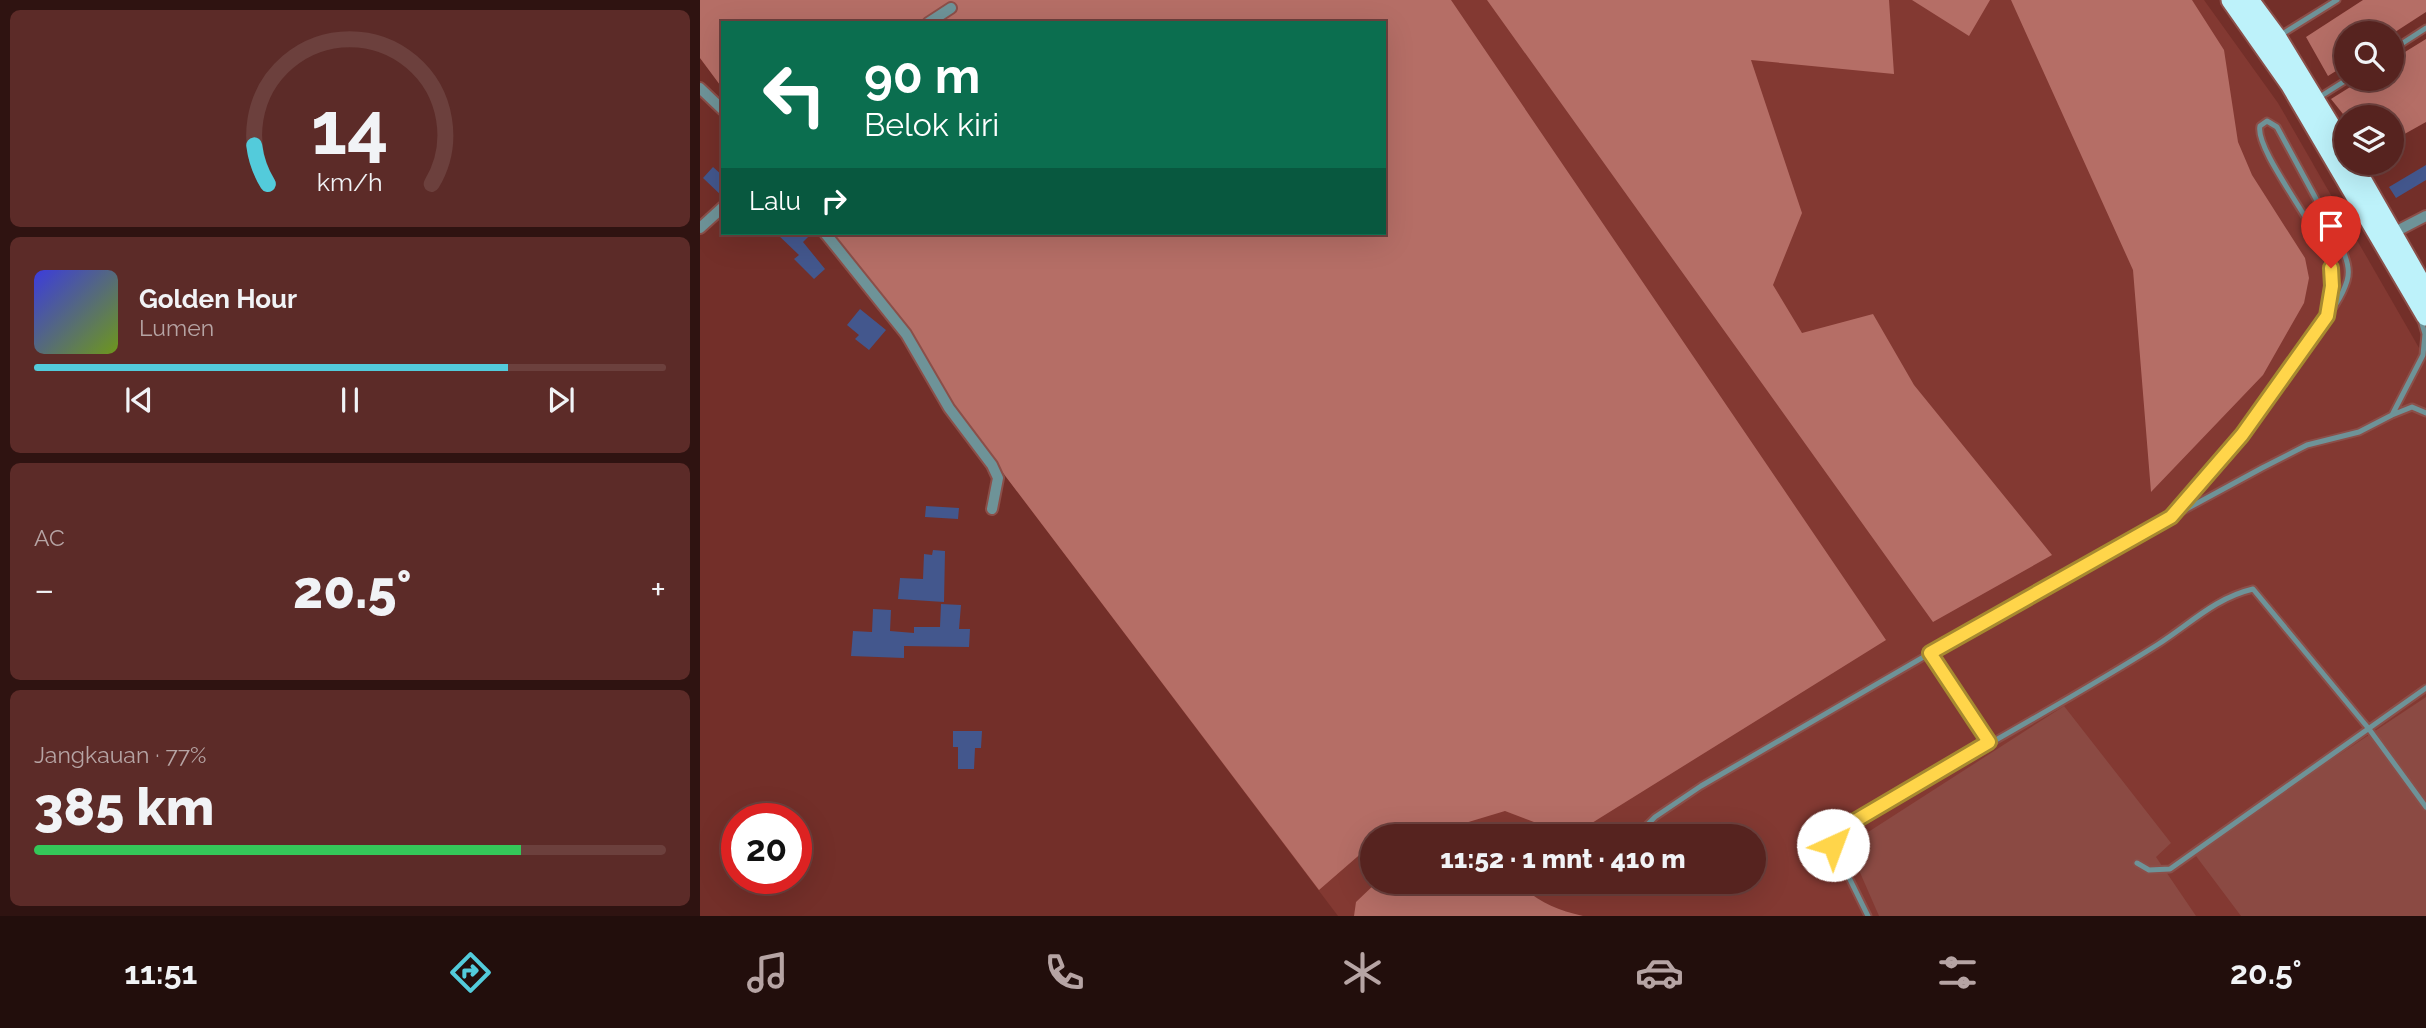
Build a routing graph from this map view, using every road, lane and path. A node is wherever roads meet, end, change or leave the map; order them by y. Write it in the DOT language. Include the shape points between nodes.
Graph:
graph roads {
  1 [pos="2231,0"];
  2 [pos="2249,0"];
  3 [pos="2337,0"];
  4 [pos="951,8"];
  5 [pos="931,21"];
  6 [pos="2426,28"];
  7 [pos="2277,38"];
  8 [pos="2404,42"];
  9 [pos="700,88"];
  10 [pos="2334,88"];
  11 [pos="2315,100"];
  12 [pos="721,108"];
  13 [pos="2334,131"];
  14 [pos="2359,175"];
  15 [pos="721,209"];
  16 [pos="2426,216"];
  17 [pos="700,228"];
  18 [pos="2393,233"];
  19 [pos="827,235"];
  20 [pos="2418,293"];
  21 [pos="2327,316"];
  22 [pos="2426,316"];
  23 [pos="2426,413"];
  24 [pos="2392,415"];
  25 [pos="992,509"];
  26 [pos="2171,517"];
  27 [pos="1930,653"];
  28 [pos="2426,688"];
  29 [pos="2369,729"];
  30 [pos="1989,742"];
  31 [pos="2426,807"];
  32 [pos="1648,824"];
  33 [pos="2137,863"];
  34 [pos="1868,916"];
  1 -- 20 [label="highway" via="2290,84"];
  2 -- 7 [label="highway"];
  3 -- 7 [label="lane"];
  4 -- 5 [label="street"];
  6 -- 8 [label="lane"];
  7 -- 11 [label="highway"];
  9 -- 12 [label="street"];
  10 -- 11 [label="lane"];
  11 -- 13 [label="highway"];
  14 -- 18 [label="highway"];
  15 -- 17 [label="street"];
  16 -- 18 [label="street"];
  18 -- 20 [label="highway"];
  19 -- 25 [label="street" via="906,334 949,408 992,466 998,478"];
  20 -- 22 [label="highway"];
  20 -- 24 [label="lane" via="2423,355"];
  21 -- 21 [label="lane" via="2331,268 2261,141 2260,126 2267,121 2277,127 2348,265 2348,279"];
  21 -- 26 [label="lane" via="2242,435"];
  23 -- 24 [label="lane" via="2412,407"];
  24 -- 26 [label="lane" via="2359,432 2307,445"];
  26 -- 27 [label="lane"];
  27 -- 30 [label="lane"];
  27 -- 32 [label="lane" via="1701,786"];
  28 -- 29 [label="lane"];
  29 -- 30 [label="lane" via="2253,589 2213,604 2158,644"];
  29 -- 31 [label="lane"];
  29 -- 33 [label="lane" via="2170,869 2148,870"];
  30 -- 34 [label="lane" via="1835,837 1833,845"];
}
